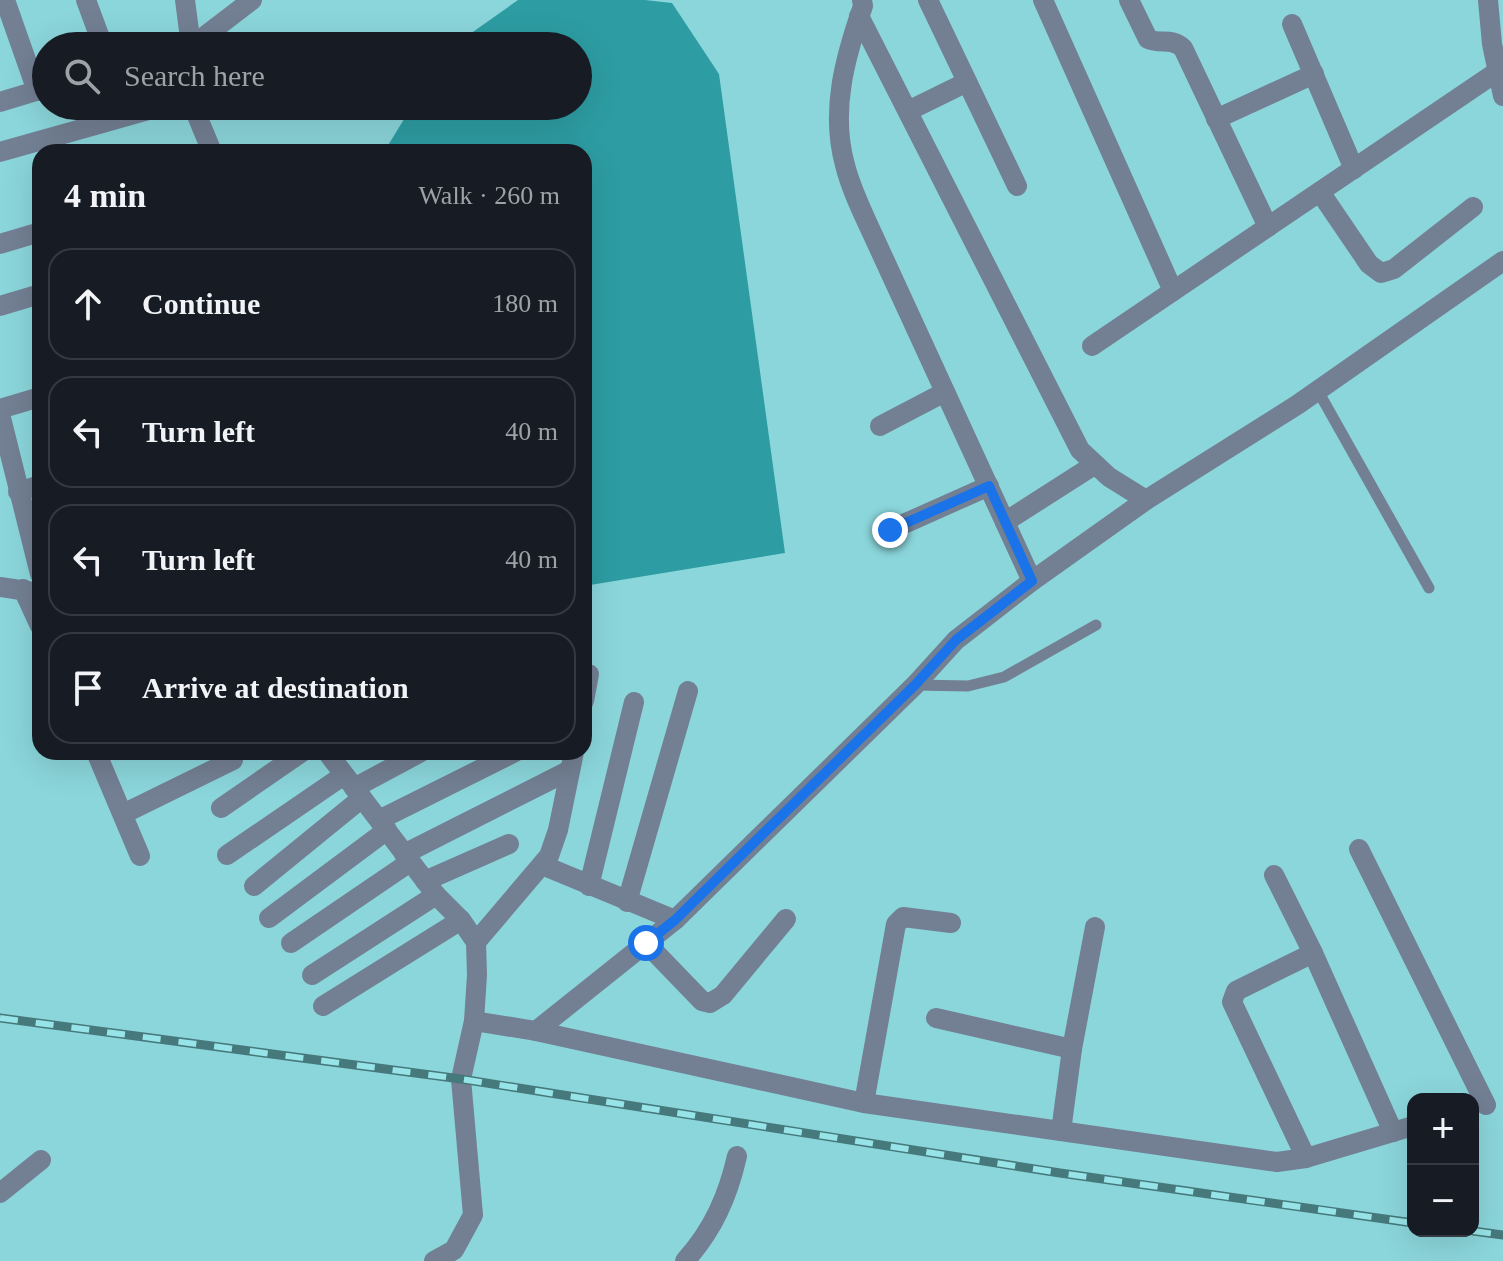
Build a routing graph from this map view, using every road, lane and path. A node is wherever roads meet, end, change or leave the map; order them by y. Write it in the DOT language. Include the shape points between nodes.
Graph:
graph roads {
  1 [pos="5,0"];
  2 [pos="86,0"];
  3 [pos="185,0"];
  4 [pos="252,0"];
  5 [pos="928,0"];
  6 [pos="1043,0"];
  7 [pos="1129,0"];
  8 [pos="1488,0"];
  9 [pos="860,8"];
  10 [pos="1292,24"];
  11 [pos="98,32"];
  12 [pos="190,32"];
  13 [pos="210,32"];
  14 [pos="32,67"];
  15 [pos="1498,71"];
  16 [pos="1314,74"];
  17 [pos="967,82"];
  18 [pos="32,92"];
  19 [pos="1503,96"];
  20 [pos="0,102"];
  21 [pos="908,111"];
  22 [pos="1216,119"];
  23 [pos="114,120"];
  24 [pos="199,120"];
  25 [pos="209,144"];
  26 [pos="0,152"];
  27 [pos="1354,169"];
  28 [pos="1017,186"];
  29 [pos="1320,192"];
  30 [pos="1473,207"];
  31 [pos="1268,227"];
  32 [pos="32,234"];
  33 [pos="0,244"];
  34 [pos="1503,261"];
  35 [pos="1173,291"];
  36 [pos="32,296"];
  37 [pos="0,306"];
  38 [pos="1092,346"];
  39 [pos="1318,391"];
  40 [pos="945,392"];
  41 [pos="32,400"];
  42 [pos="0,411"];
  43 [pos="880,426"];
  44 [pos="1094,465"];
  45 [pos="989,486"];
  46 [pos="32,488"];
  47 [pos="18,492"];
  48 [pos="1146,500"];
  49 [pos="1005,522"];
  50 [pos="890,530"];
  51 [pos="32,544"];
  52 [pos="1032,581"];
  53 [pos="0,587"];
  54 [pos="1429,588"];
  55 [pos="31,591"];
  56 [pos="1096,625"];
  57 [pos="915,685"];
  58 [pos="688,691"];
  59 [pos="634,702"];
  60 [pos="102,760"];
  61 [pos="224,760"];
  62 [pos="233,760"];
  63 [pos="290,760"];
  64 [pos="389,760"];
  65 [pos="501,760"];
  66 [pos="572,761"];
  67 [pos="344,771"];
  68 [pos="246,791"];
  69 [pos="221,808"];
  70 [pos="123,814"];
  71 [pos="383,825"];
  72 [pos="509,844"];
  73 [pos="1359,849"];
  74 [pos="227,855"];
  75 [pos="140,856"];
  76 [pos="407,858"];
  77 [pos="542,865"];
  78 [pos="1274,875"];
  79 [pos="254,886"];
  80 [pos="589,886"];
  81 [pos="430,888"];
  82 [pos="627,902"];
  83 [pos="269,918"];
  84 [pos="786,919"];
  85 [pos="461,920"];
  86 [pos="675,920"];
  87 [pos="951,923"];
  88 [pos="1095,927"];
  89 [pos="476,942"];
  90 [pos="291,943"];
  91 [pos="646,943"];
  92 [pos="1313,953"];
  93 [pos="312,975"];
  94 [pos="323,1006"];
  95 [pos="936,1018"];
  96 [pos="474,1021"];
  97 [pos="536,1031"];
  98 [pos="1072,1049"];
  99 [pos="864,1103"];
  100 [pos="1487,1104"];
  101 [pos="1403,1129"];
  102 [pos="1061,1131"];
  103 [pos="737,1156"];
  104 [pos="1306,1158"];
  105 [pos="41,1160"];
  106 [pos="0,1193"];
  107 [pos="434,1261"];
  108 [pos="685,1261"];
  1 -- 14 [label="street"];
  2 -- 11 [label="street"];
  3 -- 12 [label="street"];
  4 -- 13 [label="street"];
  5 -- 17 [label="street"];
  6 -- 35 [label="street"];
  7 -- 22 [label="street" via="1148,39 1177,42 1183,48"];
  8 -- 15 [label="street"];
  9 -- 21 [label="street"];
  9 -- 40 [label="street" via="838,114 844,162"];
  10 -- 16 [label="street"];
  15 -- 19 [label="street"];
  15 -- 27 [label="street"];
  16 -- 22 [label="street"];
  16 -- 27 [label="street"];
  17 -- 21 [label="street"];
  17 -- 28 [label="street"];
  18 -- 20 [label="street"];
  21 -- 44 [label="street" via="1080,450"];
  22 -- 31 [label="street"];
  23 -- 26 [label="street"];
  24 -- 25 [label="street"];
  27 -- 29 [label="street"];
  29 -- 30 [label="street" via="1369,264 1381,273 1394,269"];
  29 -- 31 [label="street"];
  31 -- 35 [label="street"];
  32 -- 33 [label="street"];
  34 -- 39 [label="street"];
  35 -- 38 [label="street"];
  36 -- 37 [label="street"];
  39 -- 48 [label="street"];
  39 -- 54 [label="lane"];
  40 -- 43 [label="street"];
  40 -- 45 [label="street"];
  41 -- 42 [label="street"];
  42 -- 47 [label="street"];
  44 -- 48 [label="street"];
  44 -- 49 [label="street"];
  45 -- 49 [label="street"];
  45 -- 50 [label="street"];
  46 -- 47 [label="street"];
  47 -- 51 [label="street"];
  48 -- 52 [label="street"];
  49 -- 52 [label="street"];
  52 -- 57 [label="street" via="956,640"];
  53 -- 55 [label="street"];
  56 -- 57 [label="lane" via="1004,677 968,686"];
  57 -- 86 [label="street"];
  58 -- 82 [label="street"];
  59 -- 80 [label="street"];
  60 -- 70 [label="street"];
  61 -- 70 [label="street"];
  62 -- 68 [label="street"];
  63 -- 68 [label="street"];
  64 -- 67 [label="street"];
  65 -- 71 [label="street"];
  66 -- 76 [label="street"];
  66 -- 77 [label="street" via="558,830"];
  67 -- 71 [label="street"];
  67 -- 74 [label="street"];
  67 -- 79 [label="street"];
  68 -- 69 [label="street"];
  70 -- 75 [label="street"];
  71 -- 76 [label="street"];
  71 -- 83 [label="street"];
  72 -- 81 [label="street"];
  73 -- 100 [label="street"];
  76 -- 81 [label="street"];
  76 -- 90 [label="street"];
  77 -- 80 [label="street"];
  77 -- 89 [label="street"];
  78 -- 92 [label="street"];
  80 -- 82 [label="street"];
  81 -- 85 [label="street"];
  81 -- 93 [label="street"];
  82 -- 86 [label="street"];
  84 -- 91 [label="street" via="723,995 710,1003 702,1001"];
  85 -- 89 [label="street"];
  85 -- 94 [label="street"];
  86 -- 91 [label="street"];
  87 -- 99 [label="street" via="914,916 896,924"];
  88 -- 98 [label="street"];
  89 -- 96 [label="street"];
  91 -- 97 [label="street"];
  92 -- 101 [label="street"];
  92 -- 104 [label="street" via="1236,991 1232,1002"];
  95 -- 98 [label="street"];
  96 -- 97 [label="street"];
  96 -- 107 [label="street" via="461,1079 473,1215 454,1250"];
  97 -- 99 [label="street"];
  98 -- 102 [label="street"];
  99 -- 102 [label="street"];
  101 -- 104 [label="street"];
  102 -- 104 [label="street" via="1277,1162"];
  103 -- 108 [label="street" via="714,1224"];
  105 -- 106 [label="street"];
}
